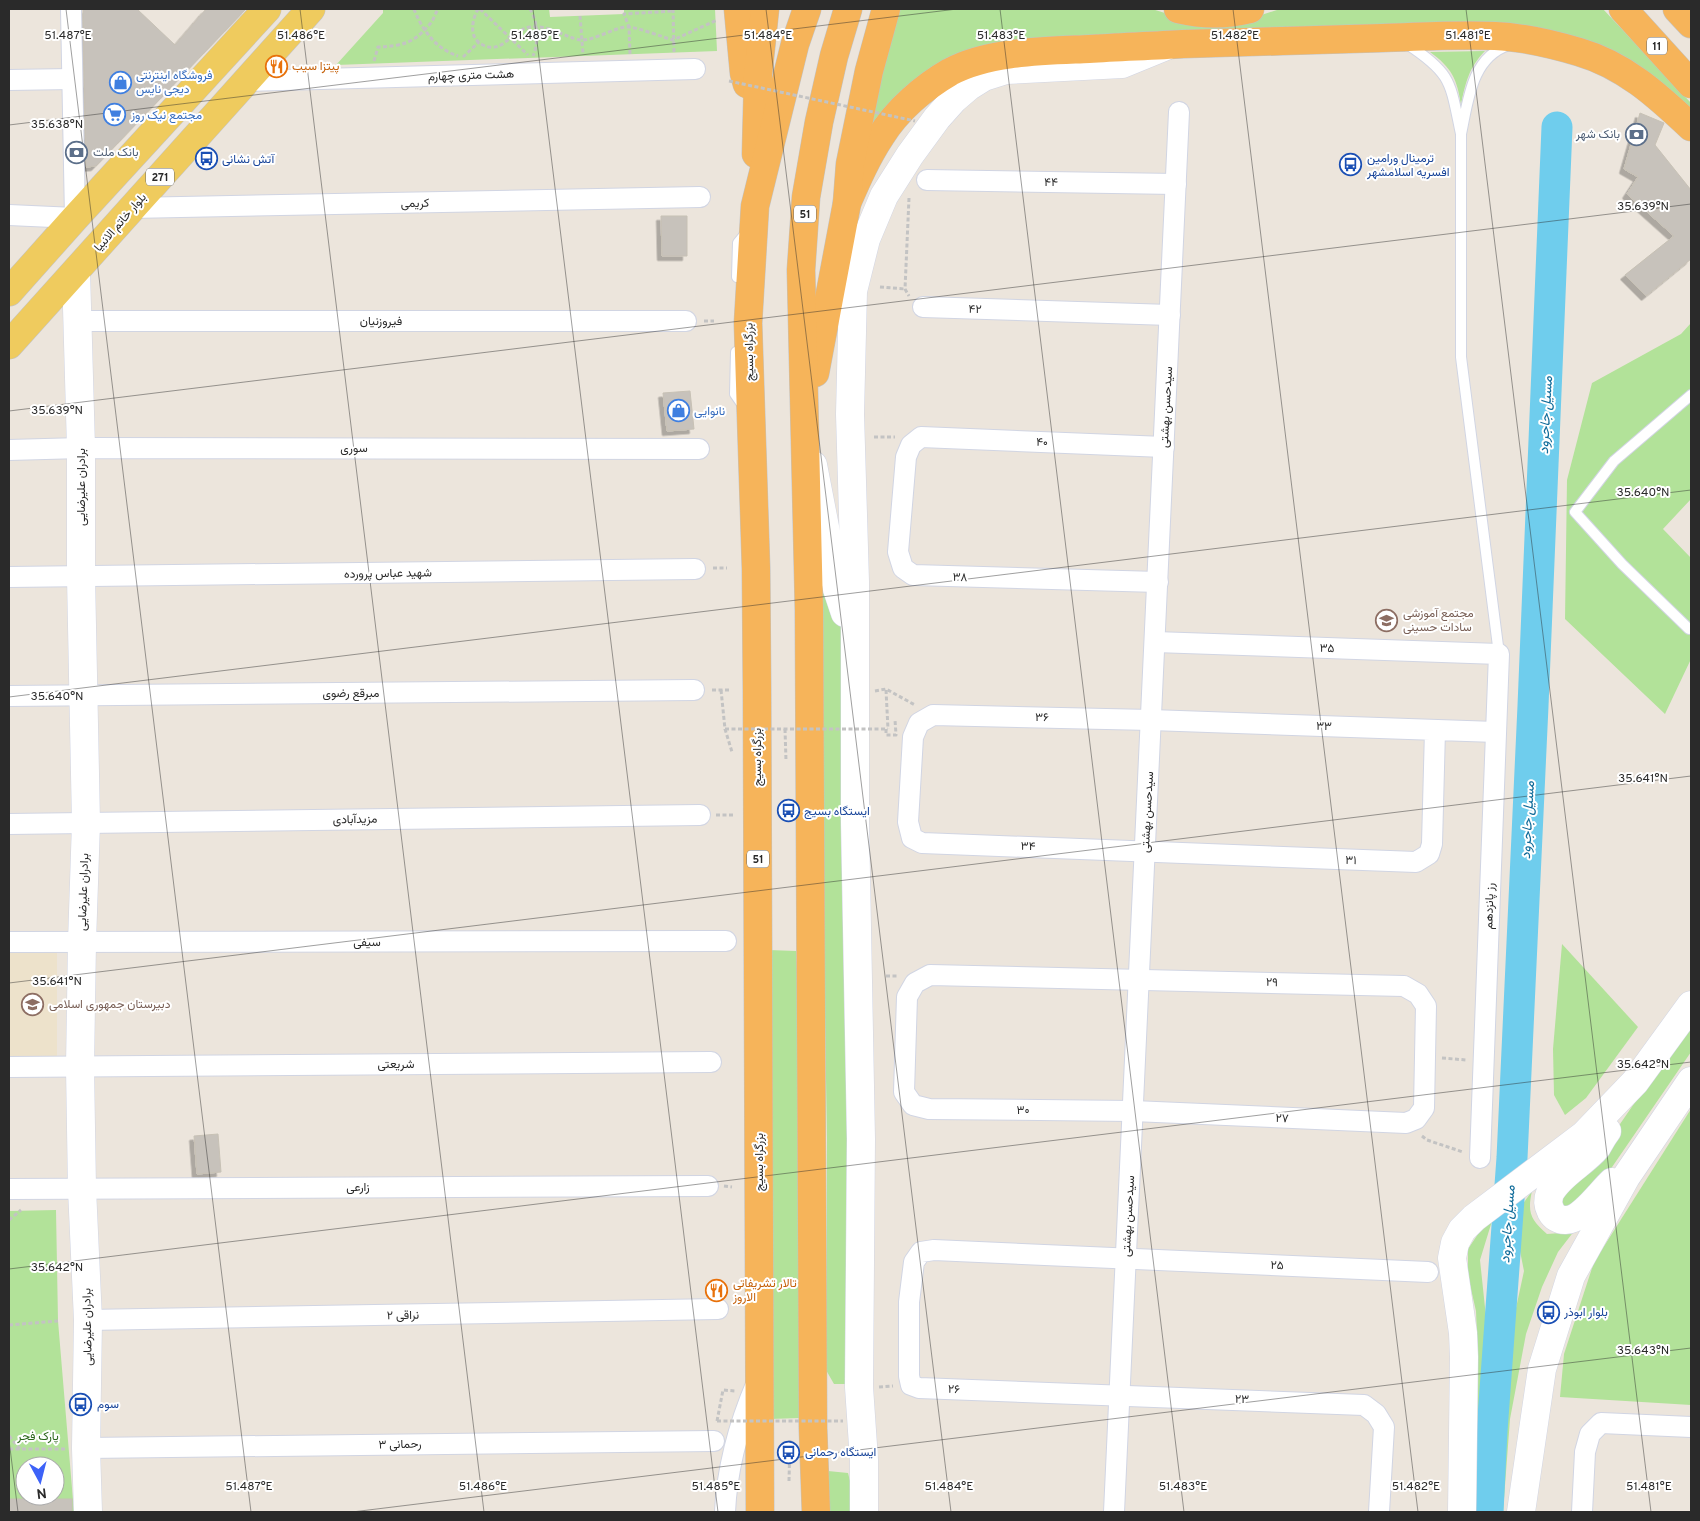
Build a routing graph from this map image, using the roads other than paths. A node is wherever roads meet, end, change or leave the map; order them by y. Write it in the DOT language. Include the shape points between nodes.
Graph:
graph roads {
  1 [pos="71,9"];
  2 [pos="267,9"];
  3 [pos="311,9"];
  4 [pos="765,9"];
  5 [pos="807,9"];
  6 [pos="848,9"];
  7 [pos="886,9"];
  8 [pos="1178,9"];
  9 [pos="1250,9"];
  10 [pos="1622,9"];
  11 [pos="1677,9"];
  12 [pos="727,14"];
  13 [pos="1691,24"];
  14 [pos="1398,38"];
  15 [pos="1526,40"];
  16 [pos="1169,45"];
  17 [pos="695,69"];
  18 [pos="72,79"];
  19 [pos="9,80"];
  20 [pos="246,81"];
  21 [pos="1691,84"];
  22 [pos="1179,112"];
  23 [pos="757,126"];
  24 [pos="1691,127"];
  25 [pos="1461,134"];
  26 [pos="927,180"];
  27 [pos="1176,184"];
  28 [pos="700,197"];
  29 [pos="847,203"];
  30 [pos="131,208"];
  31 [pos="9,215"];
  32 [pos="754,215"];
  33 [pos="75,218"];
  34 [pos="76,272"];
  35 [pos="737,290"];
  36 [pos="9,292"];
  37 [pos="922,307"];
  38 [pos="1170,315"];
  39 [pos="77,321"];
  40 [pos="686,321"];
  41 [pos="736,338"];
  42 [pos="9,345"];
  43 [pos="1691,395"];
  44 [pos="750,414"];
  45 [pos="806,425"];
  46 [pos="921,437"];
  47 [pos="1164,447"];
  48 [pos="81,448"];
  49 [pos="699,449"];
  50 [pos="9,450"];
  51 [pos="695,568"];
  52 [pos="9,577"];
  53 [pos="81,577"];
  54 [pos="1158,582"];
  55 [pos="1689,629"];
  56 [pos="854,641"];
  57 [pos="1155,642"];
  58 [pos="1499,654"];
  59 [pos="694,690"];
  60 [pos="83,695"];
  61 [pos="9,696"];
  62 [pos="1151,720"];
  63 [pos="1435,730"];
  64 [pos="1496,732"];
  65 [pos="700,815"];
  66 [pos="86,823"];
  67 [pos="9,824"];
  68 [pos="912,838"];
  69 [pos="1145,850"];
  70 [pos="9,942"];
  71 [pos="82,942"];
  72 [pos="726,942"];
  73 [pos="1140,978"];
  74 [pos="1691,1005"];
  75 [pos="711,1062"];
  76 [pos="9,1067"];
  77 [pos="80,1067"];
  78 [pos="1691,1081"];
  79 [pos="1635,1082"];
  80 [pos="913,1105"];
  81 [pos="1133,1111"];
  82 [pos="1406,1123"];
  83 [pos="1480,1158"];
  84 [pos="1638,1159"];
  85 [pos="708,1186"];
  86 [pos="9,1189"];
  87 [pos="82,1189"];
  88 [pos="1126,1259"];
  89 [pos="914,1262"];
  90 [pos="1428,1272"];
  91 [pos="718,1310"];
  92 [pos="88,1320"];
  93 [pos="760,1376"];
  94 [pos="1120,1394"];
  95 [pos="1691,1427"];
  96 [pos="715,1431"];
  97 [pos="77,1449"];
  98 [pos="88,1512"];
  99 [pos="725,1512"];
  100 [pos="760,1512"];
  101 [pos="816,1512"];
  102 [pos="864,1512"];
  103 [pos="1114,1512"];
  104 [pos="1379,1512"];
  105 [pos="1462,1512"];
  106 [pos="1521,1512"];
  107 [pos="1582,1512"];
  1 -- 18 [label="street"];
  2 -- 33 [label="main road"];
  3 -- 20 [label="main road, بلوار خاتم الانبیا / 271"];
  4 -- 23 [label="highway"];
  5 -- 32 [label="highway, بزرگراه بسیج / 51"];
  6 -- 45 [label="highway, 51" via="819,122 806,197 801,270"];
  7 -- 29 [label="highway" via="869,71 850,164"];
  8 -- 9 [label="highway" via="1198,14 1227,14"];
  10 -- 21 [label="highway, 11"];
  11 -- 13 [label="highway"];
  12 -- 23 [label="highway"];
  14 -- 15 [label="highway" via="1498,36"];
  14 -- 16 [label="highway"];
  14 -- 25 [label="lane" via="1436,64 1447,79"];
  15 -- 24 [label="highway" via="1602,59 1628,73"];
  15 -- 25 [label="lane" via="1498,50 1480,68 1473,82"];
  16 -- 29 [label="highway" via="1009,55 980,60 952,71 904,108 881,135"];
  16 -- 56 [label="main road" via="1122,64 1006,70 984,78 954,99 937,118 884,196 866,239 853,291 850,414"];
  17 -- 20 [label="street, هشت متری چهارم"];
  18 -- 19 [label="street"];
  18 -- 33 [label="street"];
  20 -- 30 [label="main road, بلوار خاتم الانبیا / 271"];
  22 -- 27 [label="street, سیدحسن بهشتی"];
  23 -- 32 [label="highway"];
  25 -- 58 [label="lane" via="1461,357"];
  26 -- 27 [label="street, ۴۴"];
  27 -- 38 [label="street, سیدحسن بهشتی"];
  28 -- 30 [label="street, کریمی"];
  29 -- 45 [label="highway"];
  30 -- 34 [label="main road, بلوار خاتم الانبیا / 271"];
  31 -- 33 [label="street"];
  32 -- 35 [label="lane" via="738,243"];
  32 -- 44 [label="highway, بزرگراه بسیج / 51" via="748,323"];
  33 -- 34 [label="main road"];
  33 -- 36 [label="main road"];
  34 -- 39 [label="main road, برادران علیرضایی"];
  34 -- 42 [label="main road, بلوار خاتم الانبیا / 271"];
  37 -- 38 [label="street, ۴۲"];
  38 -- 47 [label="street, سیدحسن بهشتی"];
  39 -- 40 [label="street, فیروزنیان"];
  39 -- 48 [label="main road, برادران علیرضایی"];
  41 -- 44 [label="lane" via="735,394"];
  43 -- 55 [label="lane" via="1614,461 1575,512 1622,564"];
  44 -- 93 [label="highway, بزرگراه بسیج / 51" via="756,568"];
  45 -- 56 [label="main road" via="837,588"];
  45 -- 101 [label="highway, 51"];
  46 -- 47 [label="street, ۴۰"];
  46 -- 54 [label="street, ۳۸" via="911,445 906,457 898,552 903,568 913,575"];
  47 -- 54 [label="street, سیدحسن بهشتی"];
  48 -- 49 [label="street, سوری"];
  48 -- 50 [label="street, سوری"];
  48 -- 53 [label="main road, برادران علیرضایی"];
  51 -- 53 [label="street, شهید عباس پرورده"];
  52 -- 53 [label="street, شهید عباس پرورده"];
  53 -- 60 [label="main road, برادران علیرضایی"];
  54 -- 57 [label="street, سیدحسن بهشتی"];
  56 -- 102 [label="main road" via="861,1139 859,1387"];
  57 -- 58 [label="street, ۳۵"];
  57 -- 62 [label="street, سیدحسن بهشتی"];
  58 -- 64 [label="street, رز پانزدهم"];
  59 -- 60 [label="street, مبرقع رضوی"];
  60 -- 61 [label="street, مبرقع رضوی"];
  60 -- 66 [label="main road, برادران علیرضایی"];
  62 -- 63 [label="street, ۳۳"];
  62 -- 68 [label="street, ۳۶" via="933,715 919,722 913,737 908,822"];
  62 -- 69 [label="street, سیدحسن بهشتی"];
  63 -- 64 [label="street, ۳۳"];
  63 -- 69 [label="street, ۳۱" via="1432,844 1429,854 1416,862"];
  64 -- 83 [label="street, رز پانزدهم"];
  65 -- 66 [label="street, مزیدآبادی"];
  66 -- 67 [label="street, مزیدآبادی"];
  66 -- 71 [label="main road, برادران علیرضایی"];
  68 -- 69 [label="street, ۳۴" via="922,843"];
  69 -- 73 [label="street, سیدحسن بهشتی"];
  70 -- 71 [label="street, سیفی"];
  71 -- 72 [label="street, سیفی"];
  71 -- 77 [label="main road, برادران علیرضایی"];
  73 -- 80 [label="street, ۲۹" via="930,974 915,983 907,997 904,1092"];
  73 -- 81 [label="street, سیدحسن بهشتی"];
  73 -- 82 [label="street, ۲۹" via="1404,986 1418,994 1426,1006 1424,1108 1416,1118"];
  74 -- 79 [label="main road"];
  75 -- 77 [label="street, شریعتی"];
  76 -- 77 [label="street, شریعتی"];
  77 -- 87 [label="main road, برادران علیرضایی"];
  78 -- 84 [label="main road"];
  79 -- 84 [label="main road" via="1596,1147 1551,1192 1548,1202 1551,1212 1557,1219 1567,1221 1579,1215"];
  79 -- 105 [label="main road" via="1584,1135 1474,1218 1455,1243 1452,1258 1463,1333"];
  80 -- 81 [label="street, ۳۰" via="929,1109"];
  81 -- 82 [label="street, ۲۷"];
  81 -- 88 [label="street, سیدحسن بهشتی"];
  84 -- 106 [label="main road" via="1571,1276 1542,1369"];
  85 -- 87 [label="street, زارعی"];
  86 -- 87 [label="street, زارعی"];
  87 -- 92 [label="main road, برادران علیرضایی"];
  88 -- 89 [label="street, ۲۵" via="934,1250 921,1252"];
  88 -- 90 [label="street, ۲۵"];
  88 -- 94 [label="street, سیدحسن بهشتی"];
  89 -- 94 [label="street, ۲۶" via="909,1302 911,1385 919,1388"];
  91 -- 92 [label="street, نراقی ۲"];
  92 -- 97 [label="main road, برادران علیرضایی"];
  93 -- 99 [label="street" via="743,1414 732,1454"];
  93 -- 100 [label="highway, بزرگراه بسیج / 51"];
  94 -- 103 [label="street, سیدحسن بهشتی"];
  94 -- 104 [label="street, ۲۳" via="1364,1405 1376,1414 1384,1427"];
  95 -- 107 [label="street" via="1601,1423 1590,1434 1584,1452"];
  96 -- 97 [label="street, رحمانی ۳"];
  97 -- 98 [label="main road, برادران علیرضایی"];
}
